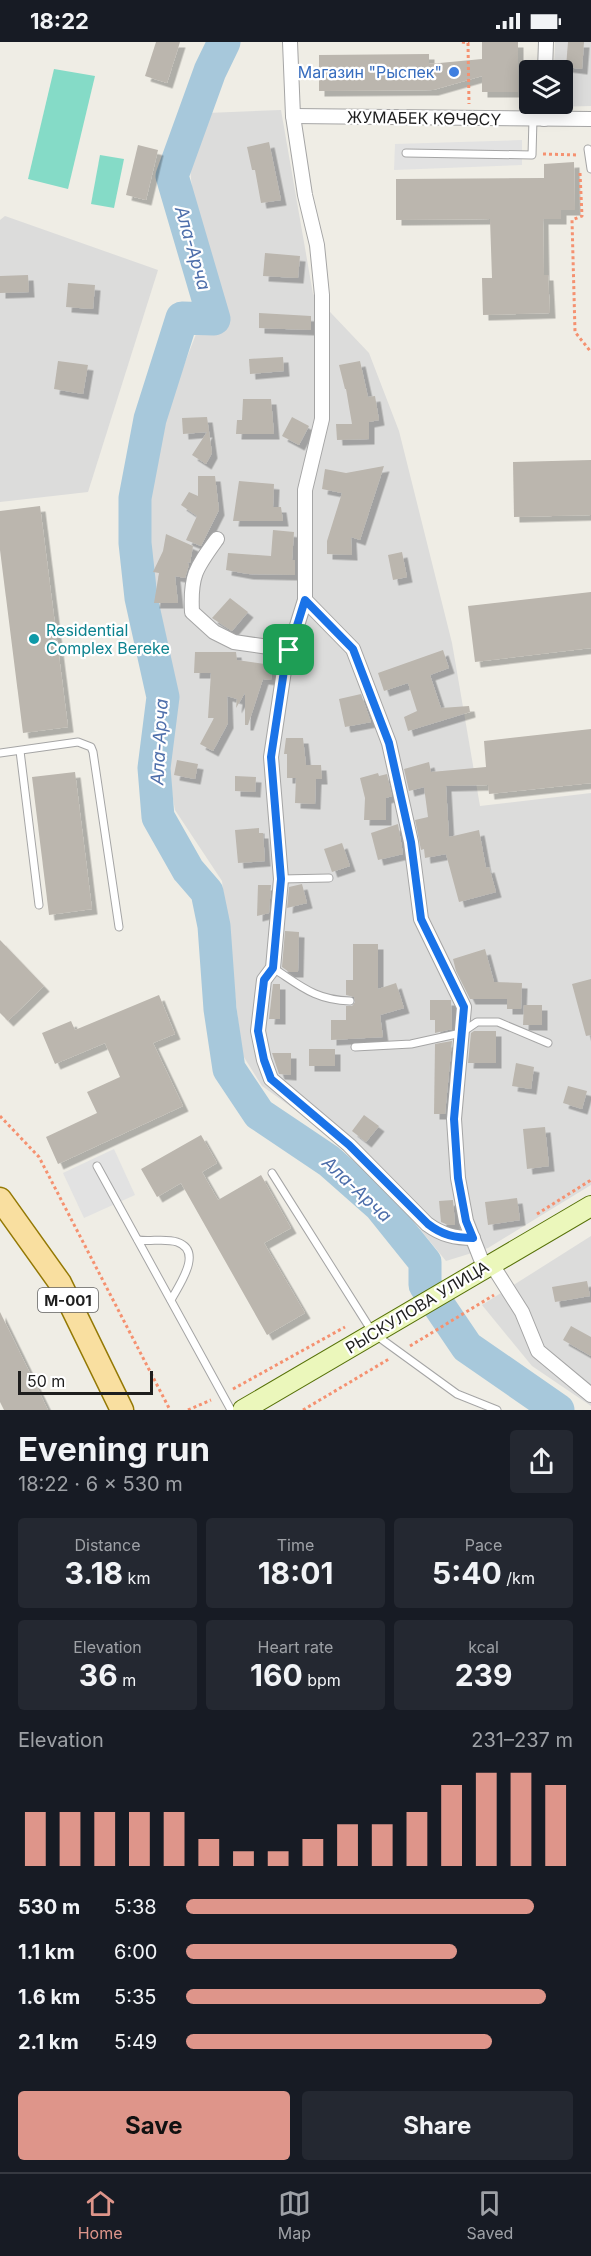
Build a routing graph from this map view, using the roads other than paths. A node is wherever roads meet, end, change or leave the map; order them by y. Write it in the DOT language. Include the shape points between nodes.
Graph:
graph roads {
  1 [pos="290,42"];
  2 [pos="546,42"];
  3 [pos="545,60"];
  4 [pos="541,114"];
  5 [pos="293,116"];
  6 [pos="591,118"];
  7 [pos="539,119"];
  8 [pos="588,149"];
  9 [pos="406,153"];
  10 [pos="591,169"];
  11 [pos="217,539"];
  12 [pos="305,600"];
  13 [pos="289,650"];
  14 [pos="20,751"];
  15 [pos="0,753"];
  16 [pos="329,878"];
  17 [pos="281,879"];
  18 [pos="39,905"];
  19 [pos="119,927"];
  20 [pos="273,968"];
  21 [pos="350,1001"];
  22 [pos="462,1033"];
  23 [pos="548,1043"];
  24 [pos="355,1047"];
  25 [pos="97,1166"];
  26 [pos="272,1173"];
  27 [pos="0,1199"];
  28 [pos="591,1206"];
  29 [pos="473,1238"];
  30 [pos="138,1240"];
  31 [pos="481,1269"];
  32 [pos="171,1300"];
  33 [pos="368,1325"];
  34 [pos="591,1395"];
  35 [pos="122,1410"];
  36 [pos="231,1410"];
  37 [pos="243,1410"];
  38 [pos="497,1410"];
  1 -- 5 [label="street"];
  2 -- 3 [label="street"];
  4 -- 7 [label="street"];
  5 -- 7 [label="street, ЖУМАБЕК КӨЧӨСҮ"];
  5 -- 12 [label="street" via="317,245 322,295 322,419 305,490"];
  6 -- 7 [label="street, ЖУМАБЕК КӨЧӨСҮ"];
  7 -- 9 [label="lane" via="532,155"];
  8 -- 10 [label="lane"];
  11 -- 13 [label="street" via="196,568 191,589 192,612 214,632 234,642"];
  12 -- 13 [label="street"];
  12 -- 22 [label="street" via="353,649 389,743 411,842 421,919 464,1007"];
  13 -- 17 [label="street" via="271,757"];
  14 -- 15 [label="lane"];
  14 -- 18 [label="lane"];
  14 -- 19 [label="lane" via="78,742 91,747"];
  16 -- 17 [label="lane"];
  17 -- 20 [label="street"];
  20 -- 21 [label="lane" via="313,994"];
  20 -- 29 [label="street" via="264,980 258,1031 271,1079 349,1145 428,1224 454,1238"];
  22 -- 23 [label="lane" via="477,1022 498,1022"];
  22 -- 24 [label="lane" via="411,1044"];
  22 -- 29 [label="street" via="454,1119 458,1178"];
  25 -- 30 [label="lane"];
  26 -- 33 [label="lane"];
  27 -- 35 [label="main road, М-001" via="60,1283"];
  28 -- 31 [label="main road, РЫСКУЛОВА УЛИЦА"];
  29 -- 31 [label="street"];
  30 -- 32 [label="lane"];
  30 -- 32 [label="lane" via="177,1242 190,1257 188,1269"];
  31 -- 33 [label="main road, РЫСКУЛОВА УЛИЦА" via="405,1314"];
  31 -- 34 [label="street" via="522,1312 538,1351"];
  32 -- 36 [label="lane"];
  33 -- 37 [label="main road, РЫСКУЛОВА УЛИЦА"];
  33 -- 38 [label="lane" via="399,1353 457,1394"];
}
